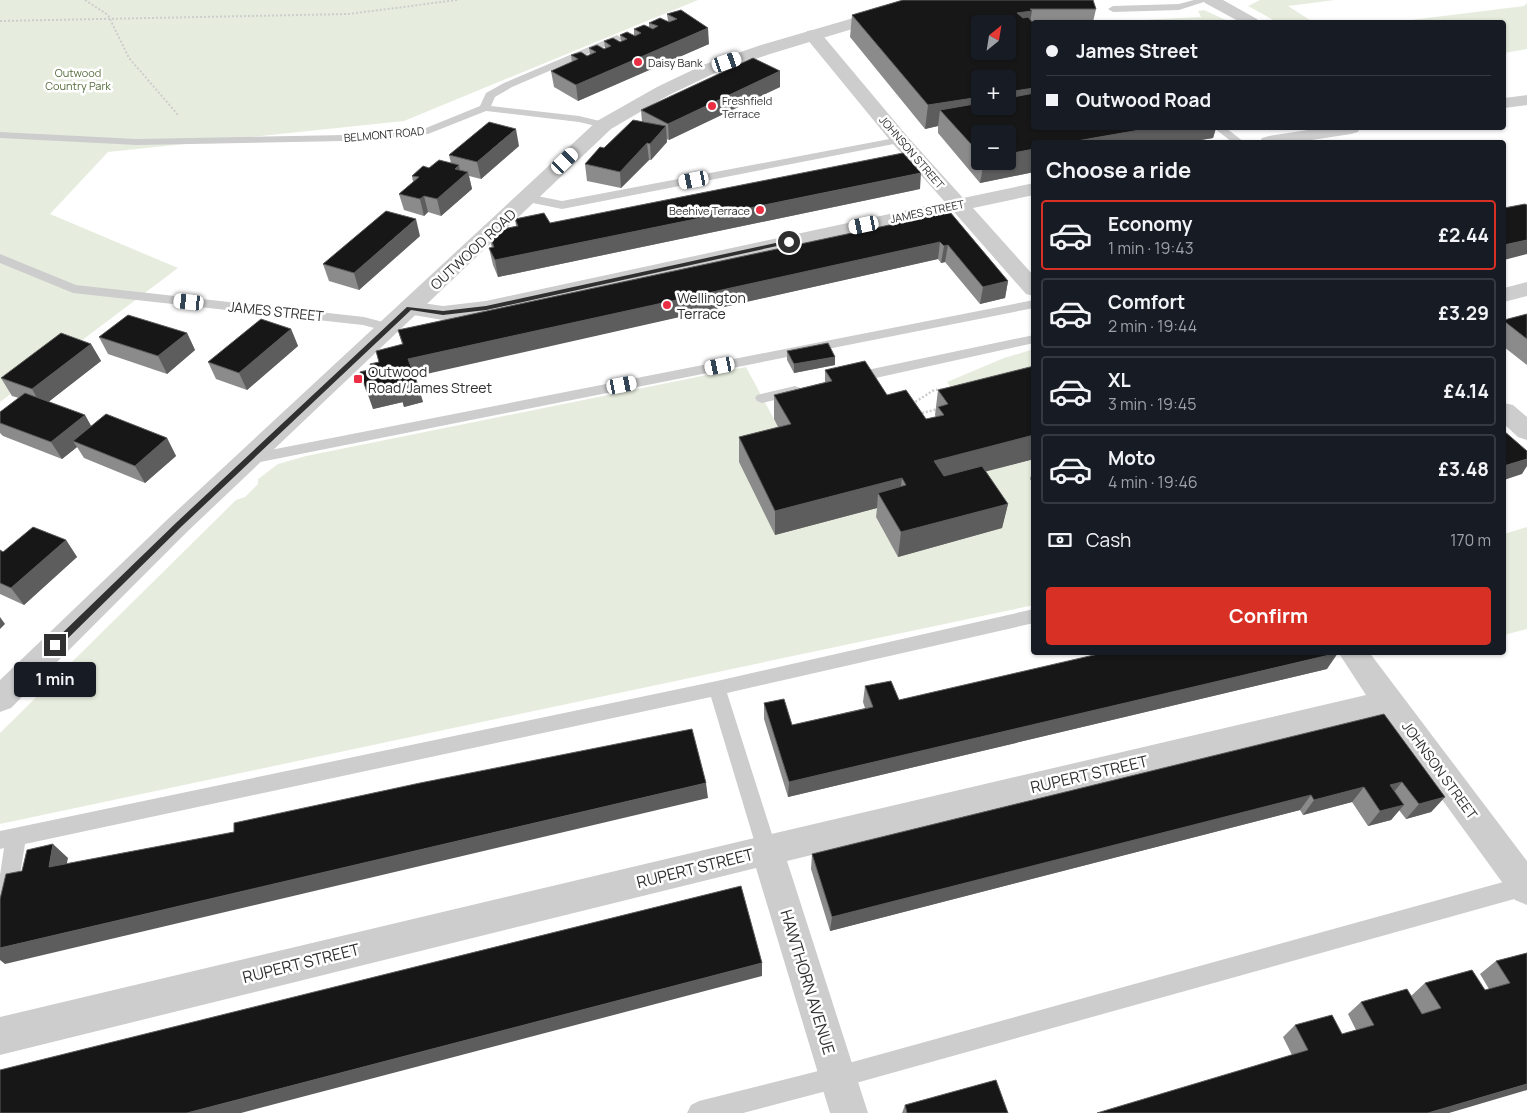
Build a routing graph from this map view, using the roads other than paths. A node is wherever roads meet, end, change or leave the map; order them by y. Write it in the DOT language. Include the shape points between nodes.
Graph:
graph roads {
  1 [pos="932,0"];
  2 [pos="1205,0"];
  3 [pos="1211,0"];
  4 [pos="1113,9"];
  5 [pos="1247,20"];
  6 [pos="813,34"];
  7 [pos="617,38"];
  8 [pos="1527,100"];
  9 [pos="1506,103"];
  10 [pos="485,108"];
  11 [pos="604,125"];
  12 [pos="1223,130"];
  13 [pos="1339,130"];
  14 [pos="0,135"];
  15 [pos="900,140"];
  16 [pos="1235,140"];
  17 [pos="1281,140"];
  18 [pos="1031,190"];
  19 [pos="527,198"];
  20 [pos="959,204"];
  21 [pos="0,258"];
  22 [pos="1031,286"];
  23 [pos="1527,288"];
  24 [pos="1506,294"];
  25 [pos="1031,305"];
  26 [pos="409,308"];
  27 [pos="389,328"];
  28 [pos="1031,340"];
  29 [pos="840,381"];
  30 [pos="811,388"];
  31 [pos="762,398"];
  32 [pos="1506,413"];
  33 [pos="1527,430"];
  34 [pos="250,459"];
  35 [pos="1031,617"];
  36 [pos="1354,655"];
  37 [pos="717,688"];
  38 [pos="0,699"];
  39 [pos="1390,702"];
  40 [pos="8,838"];
  41 [pos="766,850"];
  42 [pos="1526,888"];
  43 [pos="4,914"];
  44 [pos="0,1036"];
  45 [pos="838,1077"];
  46 [pos="699,1113"];
  47 [pos="849,1113"];
  1 -- 6 [label="street, OUTWOOD ROAD"];
  2 -- 4 [label="lane" via="1179,7"];
  3 -- 5 [label="street"];
  6 -- 11 [label="street, OUTWOOD ROAD" via="709,69"];
  6 -- 15 [label="street, JOHNSON STREET"];
  7 -- 10 [label="lane" via="508,85 490,95"];
  8 -- 9 [label="street"];
  10 -- 11 [label="lane, BELMONT ROAD"];
  10 -- 14 [label="lane, BELMONT ROAD" via="428,131 344,138 137,142"];
  11 -- 19 [label="street, OUTWOOD ROAD"];
  12 -- 16 [label="lane"];
  13 -- 17 [label="street"];
  15 -- 19 [label="lane" via="562,205"];
  15 -- 20 [label="street, JOHNSON STREET"];
  18 -- 20 [label="street, JAMES STREET"];
  19 -- 26 [label="street, OUTWOOD ROAD"];
  20 -- 22 [label="street, JOHNSON STREET"];
  20 -- 26 [label="street, JAMES STREET" via="486,308 443,313"];
  21 -- 27 [label="lane, JAMES STREET" via="73,289 364,321"];
  23 -- 24 [label="street"];
  25 -- 34 [label="lane"];
  26 -- 27 [label="street, OUTWOOD ROAD"];
  27 -- 34 [label="street, OUTWOOD ROAD"];
  28 -- 29 [label="lane"];
  30 -- 31 [label="lane"];
  32 -- 33 [label="street"];
  34 -- 38 [label="street, OUTWOOD ROAD"];
  35 -- 37 [label="lane"];
  36 -- 39 [label="street, JOHNSON STREET"];
  37 -- 40 [label="lane"];
  37 -- 41 [label="lane"];
  39 -- 41 [label="street, RUPERT STREET"];
  39 -- 42 [label="street, JOHNSON STREET"];
  40 -- 43 [label="lane"];
  41 -- 44 [label="street, RUPERT STREET"];
  41 -- 45 [label="street, HAWTHORN AVENUE"];
  42 -- 45 [label="lane"];
  45 -- 46 [label="lane"];
  45 -- 47 [label="street, HAWTHORN AVENUE"];
}
